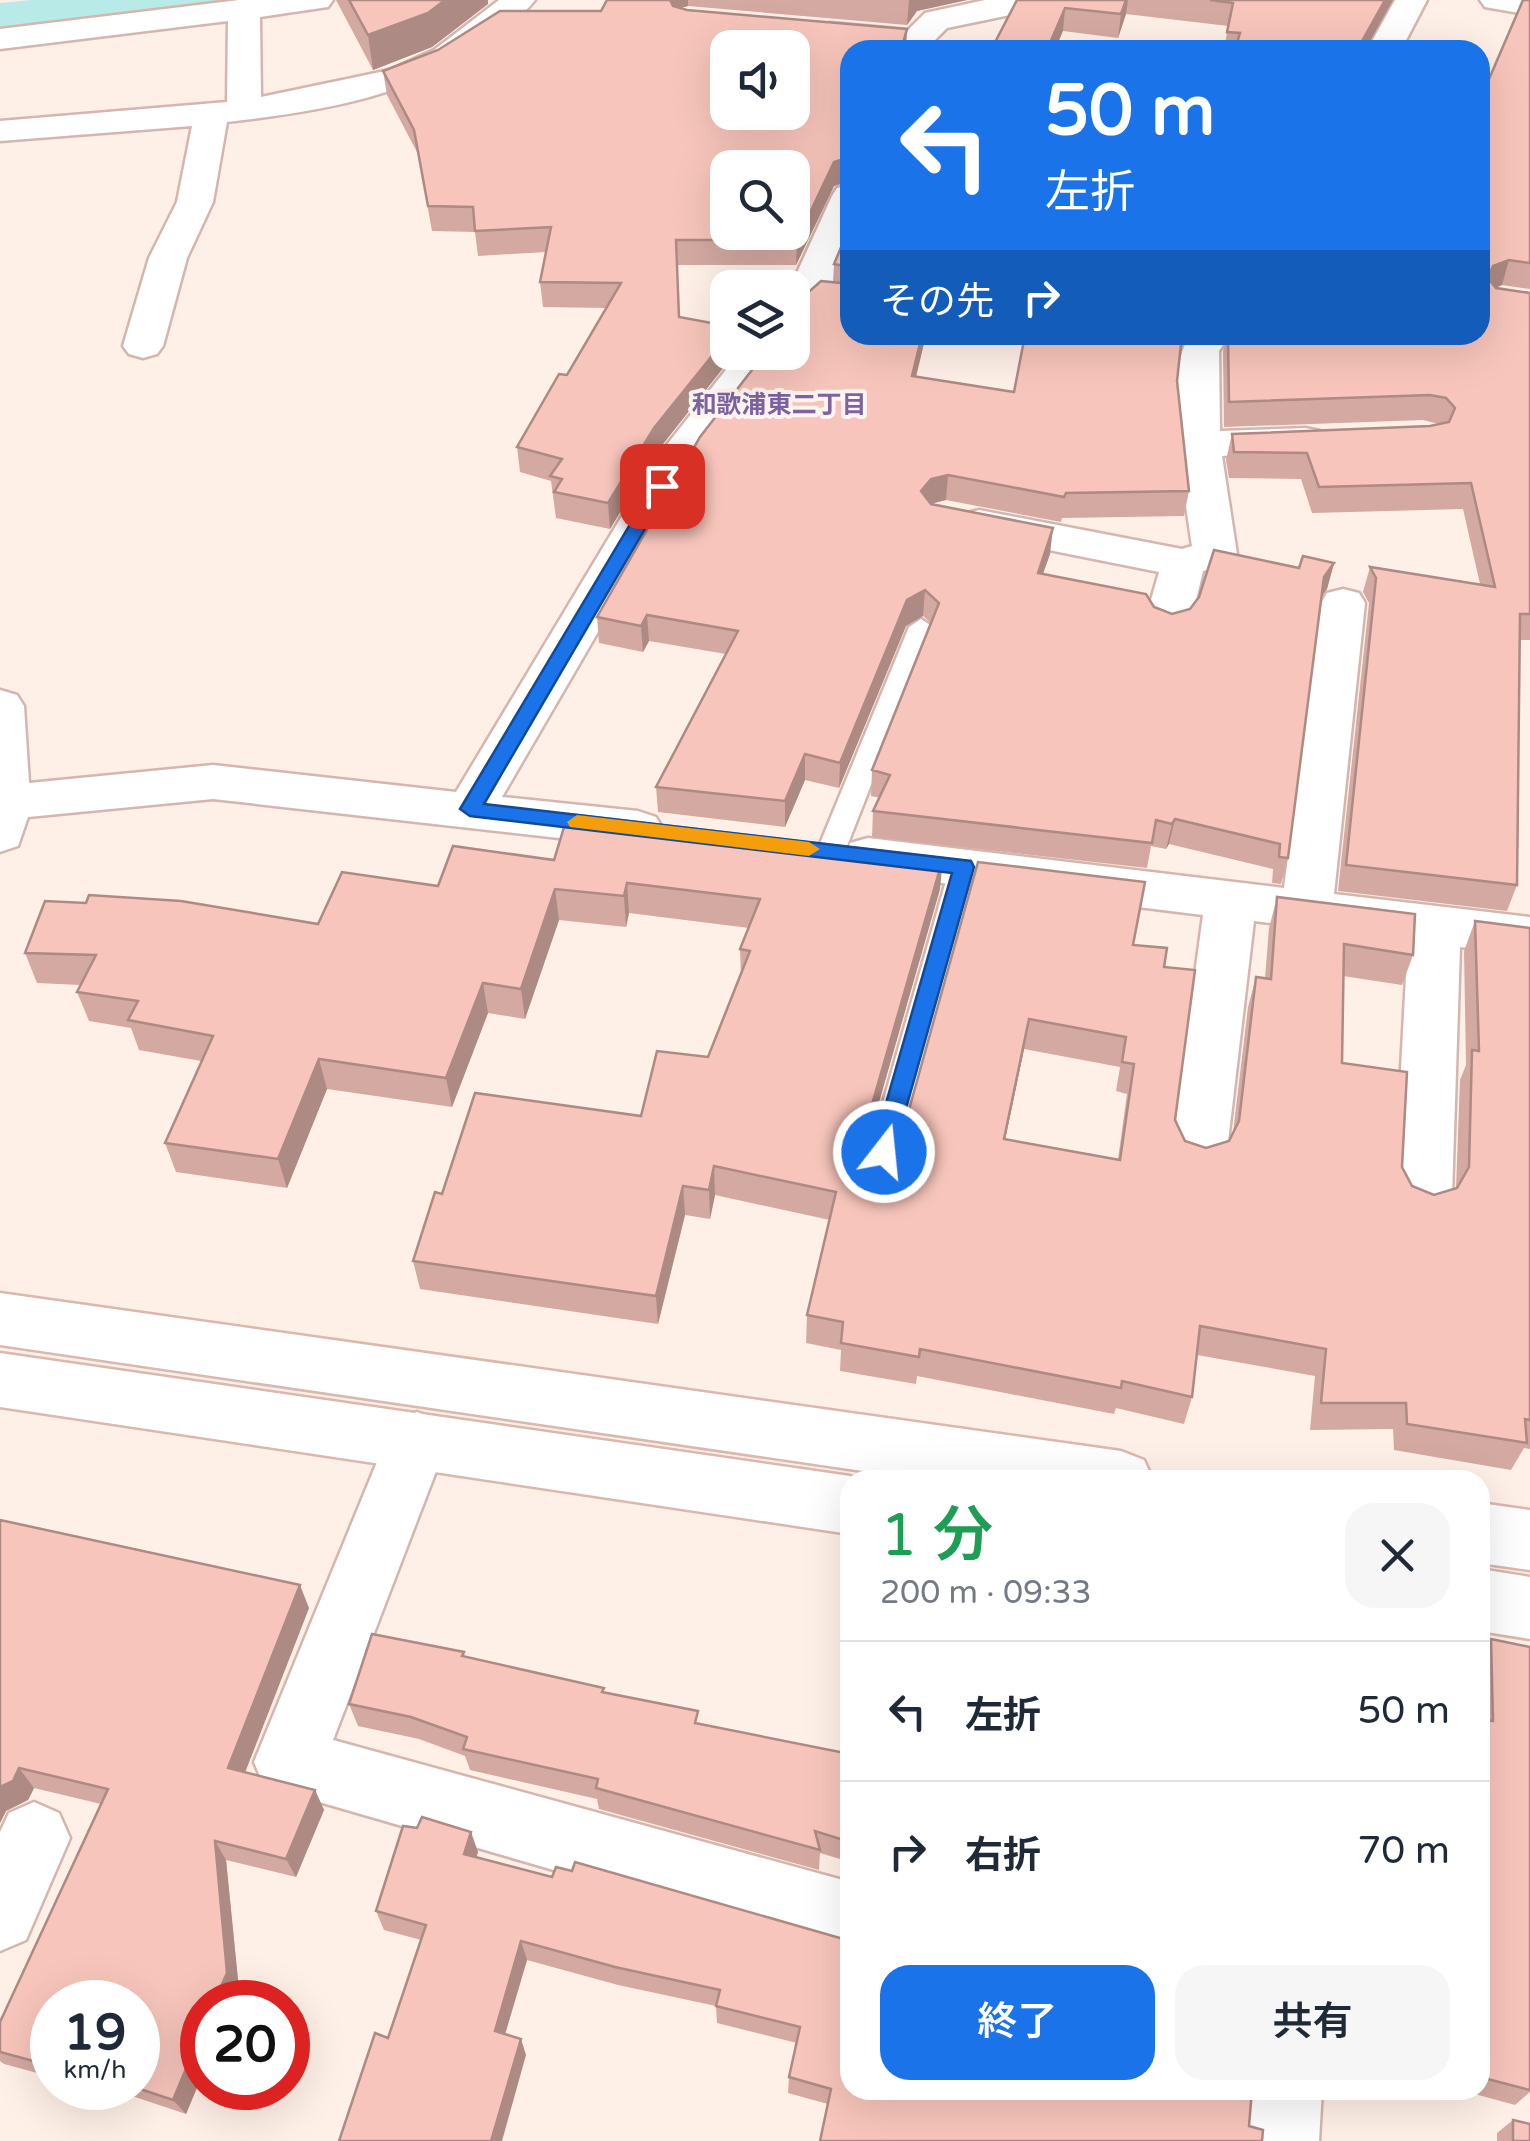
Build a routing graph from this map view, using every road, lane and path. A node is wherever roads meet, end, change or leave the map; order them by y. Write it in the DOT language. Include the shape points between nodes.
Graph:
graph roads {
  1 [pos="317,0"];
  2 [pos="519,0"];
  3 [pos="1002,0"];
  4 [pos="1410,0"];
  5 [pos="1496,0"];
  6 [pos="1530,5"];
  7 [pos="244,8"];
  8 [pos="810,31"];
  9 [pos="0,39"];
  10 [pos="877,40"];
  11 [pos="918,40"];
  12 [pos="1389,40"];
  13 [pos="228,112"];
  14 [pos="0,131"];
  15 [pos="840,223"];
  16 [pos="811,302"];
  17 [pos="1203,345"];
  18 [pos="143,346"];
  19 [pos="747,370"];
  20 [pos="1349,438"];
  21 [pos="1199,444"];
  22 [pos="946,517"];
  23 [pos="1183,563"];
  24 [pos="1343,603"];
  25 [pos="1168,620"];
  26 [pos="921,627"];
  27 [pos="0,706"];
  28 [pos="470,809"];
  29 [pos="3,818"];
  30 [pos="679,834"];
  31 [pos="812,849"];
  32 [pos="964,867"];
  33 [pos="1231,900"];
  34 [pos="1308,908"];
  35 [pos="1435,924"];
  36 [pos="1530,936"];
  37 [pos="1198,1150"];
  38 [pos="884,1152"];
  39 [pos="1423,1196"];
  40 [pos="0,1318"];
  41 [pos="0,1380"];
  42 [pos="417,1440"];
  43 [pos="1052,1470"];
  44 [pos="840,1503"];
  45 [pos="1490,1534"];
  46 [pos="1530,1540"];
  47 [pos="1490,1602"];
  48 [pos="1530,1608"];
  49 [pos="34,1838"];
  50 [pos="0,1914"];
  51 [pos="840,1916"];
  52 [pos="1283,2100"];
  53 [pos="1280,2141"];
  1 -- 7 [label="street"];
  2 -- 13 [label="street" via="415,72"];
  3 -- 11 [label="street" via="1000,8 936,20"];
  4 -- 12 [label="street"];
  5 -- 6 [label="street"];
  7 -- 9 [label="street"];
  7 -- 13 [label="street"];
  8 -- 10 [label="street"];
  13 -- 14 [label="street"];
  13 -- 18 [label="street" via="168,258"];
  15 -- 16 [label="street"];
  17 -- 21 [label="street"];
  19 -- 28 [label="street" via="679,456"];
  20 -- 21 [label="street"];
  21 -- 23 [label="street" via="1215,554"];
  22 -- 23 [label="street"];
  23 -- 25 [label="street"];
  24 -- 34 [label="street"];
  26 -- 31 [label="lane"];
  27 -- 29 [label="street"];
  28 -- 29 [label="street" via="214,782"];
  28 -- 30 [label="street"];
  31 -- 32 [label="street"];
  32 -- 33 [label="street"];
  32 -- 38 [label="lane"];
  33 -- 34 [label="street"];
  33 -- 37 [label="street"];
  34 -- 35 [label="street"];
  35 -- 36 [label="street"];
  35 -- 39 [label="street"];
  40 -- 43 [label="street"];
  41 -- 42 [label="street"];
  42 -- 44 [label="street"];
  42 -- 51 [label="street" via="290,1762"];
  45 -- 46 [label="street"];
  47 -- 48 [label="street"];
  49 -- 50 [label="street"];
  52 -- 53 [label="street"];
}
